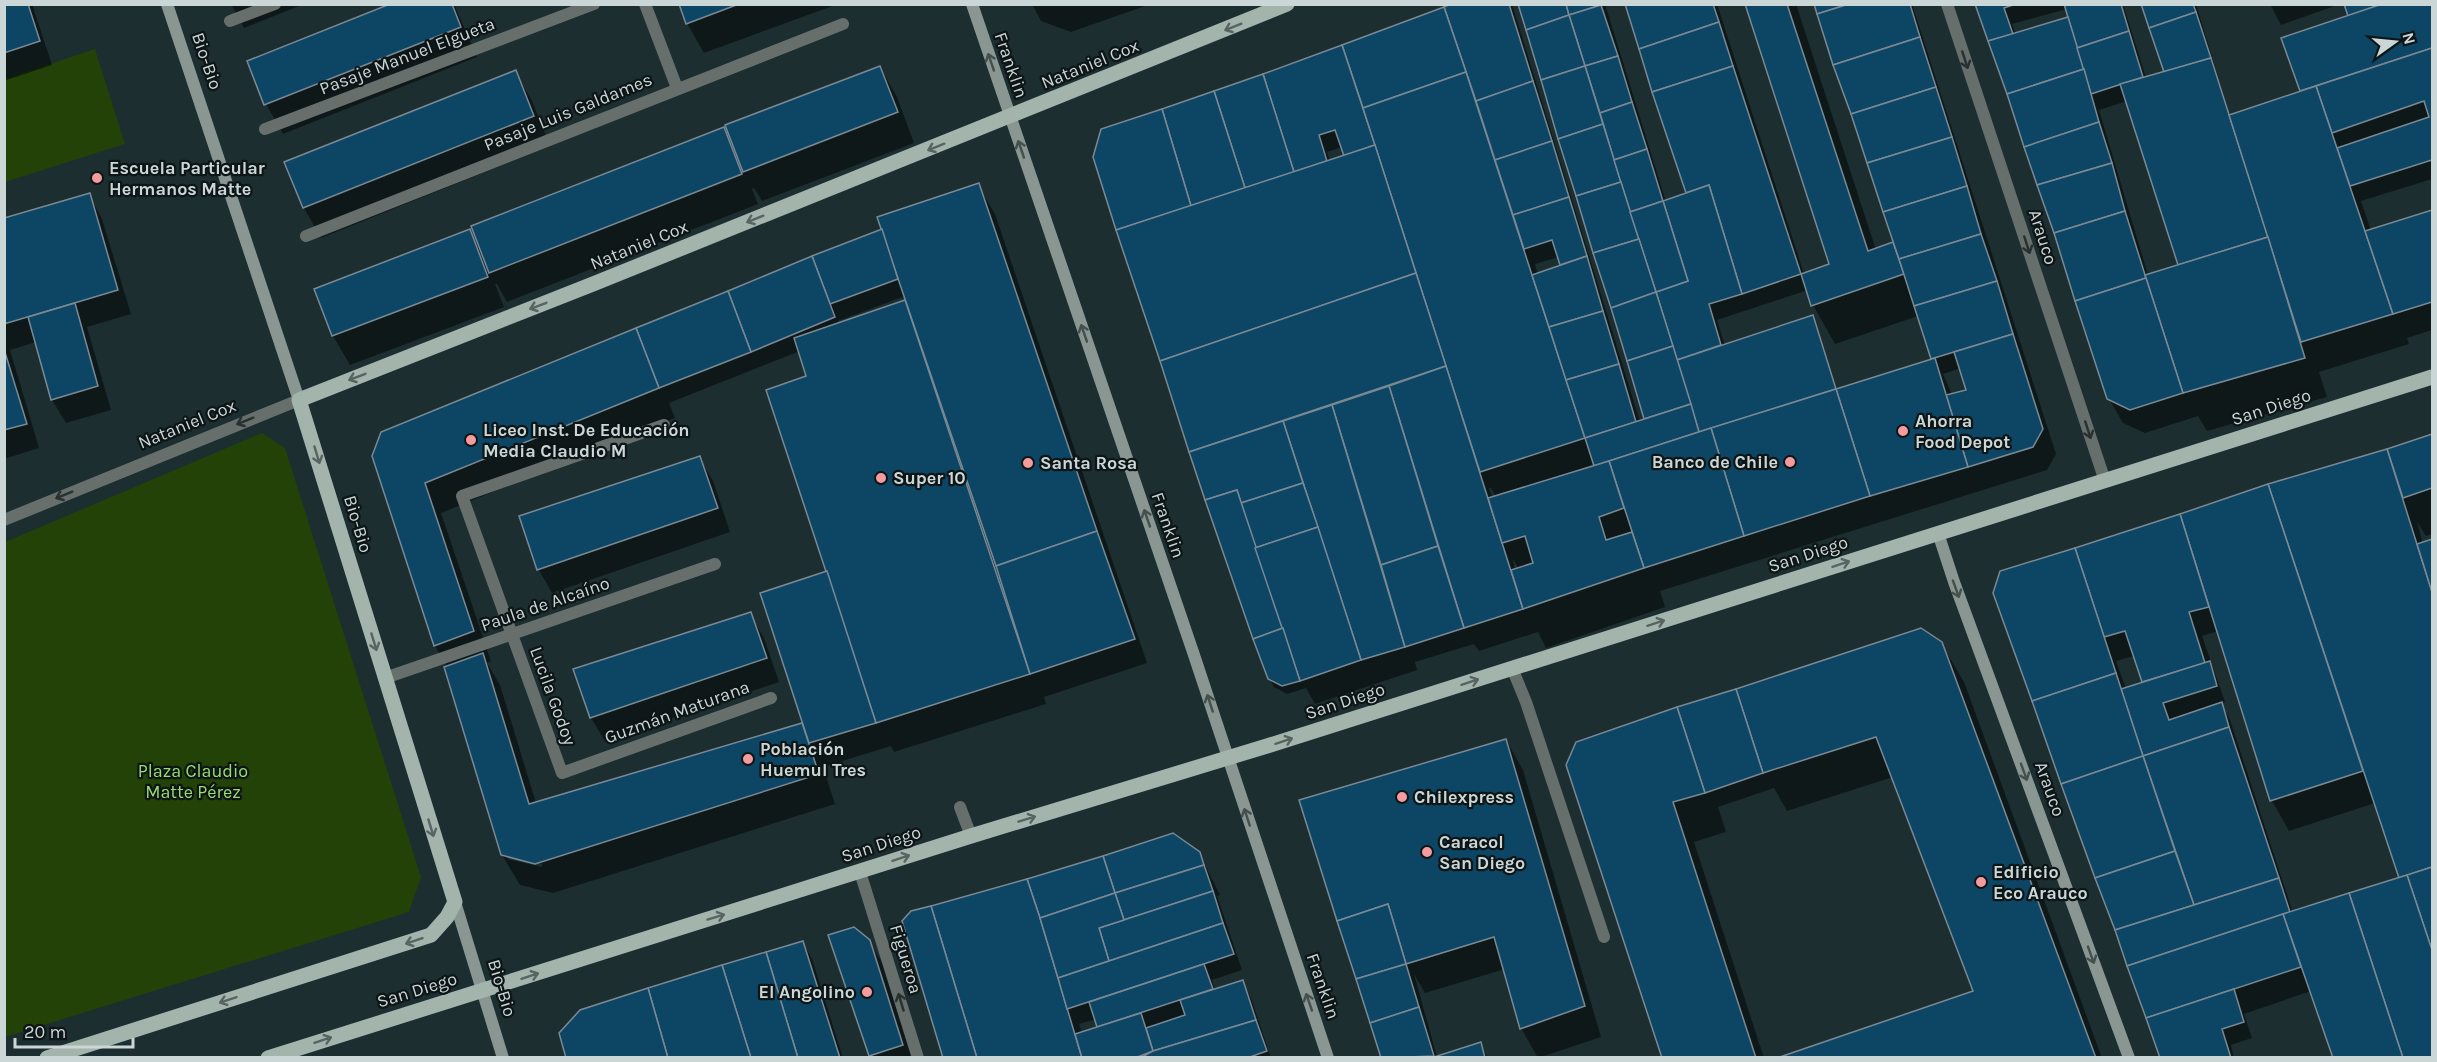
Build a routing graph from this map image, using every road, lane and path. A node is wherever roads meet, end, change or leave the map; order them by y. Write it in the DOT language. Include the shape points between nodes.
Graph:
graph roads {
  1 [pos="167,4"];
  2 [pos="275,4"];
  3 [pos="594,4"];
  4 [pos="645,4"];
  5 [pos="972,4"];
  6 [pos="1287,4"];
  7 [pos="1947,4"];
  8 [pos="230,21"];
  9 [pos="843,24"];
  10 [pos="677,88"];
  11 [pos="1010,117"];
  12 [pos="265,129"];
  13 [pos="306,236"];
  14 [pos="2433,377"];
  15 [pos="299,399"];
  16 [pos="664,425"];
  17 [pos="2105,481"];
  18 [pos="4,520"];
  19 [pos="1938,533"];
  20 [pos="715,564"];
  21 [pos="512,635"];
  22 [pos="1512,668"];
  23 [pos="385,678"];
  24 [pos="771,698"];
  25 [pos="1228,758"];
  26 [pos="562,772"];
  27 [pos="960,807"];
  28 [pos="971,836"];
  29 [pos="860,872"];
  30 [pos="455,902"];
  31 [pos="1604,937"];
  32 [pos="483,990"];
  33 [pos="47,1058"];
  34 [pos="268,1058"];
  35 [pos="503,1058"];
  36 [pos="918,1058"];
  37 [pos="1328,1058"];
  38 [pos="2129,1058"];
  1 -- 15 [label="street, Bio-Bio"];
  2 -- 8 [label="street"];
  3 -- 12 [label="street, Pasaje Manuel Elgueta"];
  4 -- 10 [label="street"];
  11 -- 5 [label="street, Franklin, one-way"];
  6 -- 11 [label="main road, Nataniel Cox, one-way"];
  7 -- 17 [label="street, Arauco, one-way"];
  9 -- 10 [label="street, Pasaje Luis Galdames"];
  10 -- 13 [label="street, Pasaje Luis Galdames"];
  11 -- 15 [label="main road, Nataniel Cox, one-way"];
  25 -- 11 [label="street, Franklin, one-way"];
  14 -- 17 [label="main road, San Diego"];
  15 -- 18 [label="street, Nataniel Cox, one-way"];
  15 -- 23 [label="main road, Bio-Bio, one-way"];
  16 -- 21 [label="street, Lucila Godoy" via="462,496"];
  17 -- 19 [label="main road, San Diego"];
  22 -- 19 [label="main road, San Diego, one-way"];
  19 -- 38 [label="street, Arauco, one-way"];
  20 -- 21 [label="street, Paula de Alcaíno"];
  21 -- 23 [label="street, Paula de Alcaíno"];
  21 -- 26 [label="street, Lucila Godoy"];
  25 -- 22 [label="main road, San Diego, one-way"];
  22 -- 31 [label="street" via="1527,702"];
  23 -- 30 [label="main road, Bio-Bio, one-way"];
  24 -- 26 [label="street, Guzmán Maturana"];
  28 -- 25 [label="main road, San Diego, one-way"];
  37 -- 25 [label="street, Franklin, one-way"];
  27 -- 28 [label="street"];
  29 -- 28 [label="main road, San Diego, one-way"];
  32 -- 29 [label="main road, San Diego, one-way"];
  36 -- 29 [label="street, Figueroa, one-way"];
  30 -- 32 [label="street, Bio-Bio"];
  30 -- 33 [label="main road, one-way" via="447,918 430,935"];
  34 -- 32 [label="main road, San Diego, one-way"];
  32 -- 35 [label="street, Bio-Bio"];
}
